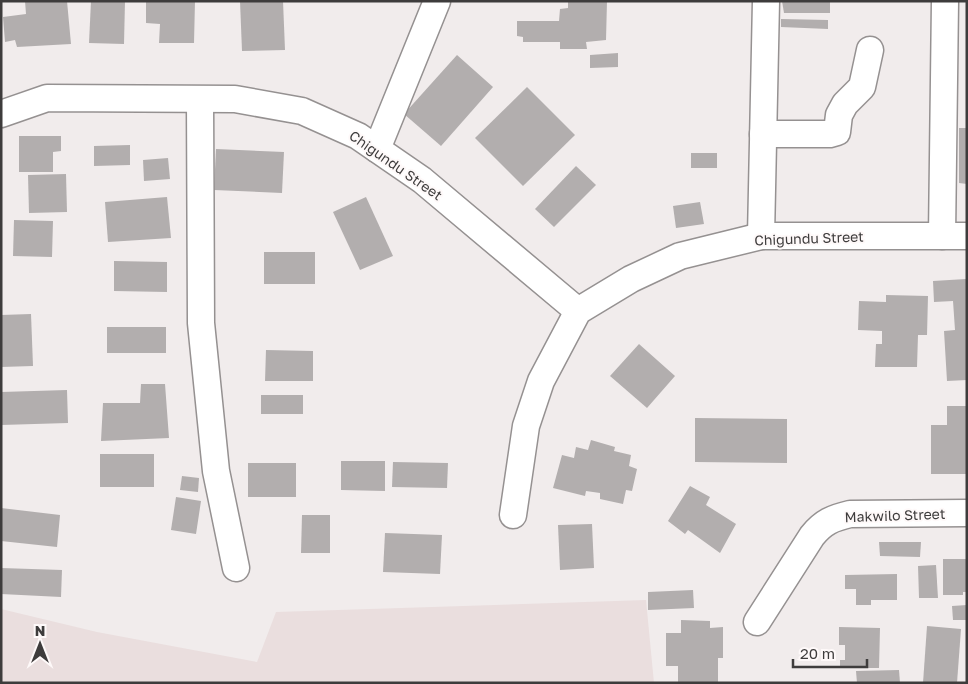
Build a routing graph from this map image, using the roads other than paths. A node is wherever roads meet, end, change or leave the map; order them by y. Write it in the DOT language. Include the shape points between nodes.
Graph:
graph roads {
  1 [pos="437,1"];
  2 [pos="766,1"];
  3 [pos="945,1"];
  4 [pos="870,50"];
  5 [pos="200,100"];
  6 [pos="1,114"];
  7 [pos="763,134"];
  8 [pos="377,149"];
  9 [pos="761,236"];
  10 [pos="954,236"];
  11 [pos="578,311"];
  12 [pos="967,513"];
  13 [pos="513,515"];
  14 [pos="236,568"];
  15 [pos="757,622"];
  1 -- 8 [label="street"];
  2 -- 7 [label="street"];
  3 -- 10 [label="street"];
  4 -- 7 [label="street" via="862,87 845,104 836,132"];
  5 -- 6 [label="street, Chigundu Street" via="47,98"];
  5 -- 8 [label="street, Chigundu Street" via="235,99 302,111 358,136"];
  5 -- 14 [label="street" via="201,323 216,471"];
  7 -- 9 [label="street"];
  8 -- 11 [label="street, Chigundu Street" via="422,180"];
  9 -- 10 [label="street, Chigundu Street"];
  9 -- 11 [label="street, Chigundu Street" via="680,256 631,279"];
  11 -- 13 [label="street" via="541,381 526,426"];
  12 -- 15 [label="street, Makwilo Street" via="850,514 832,518 812,536"];
}
